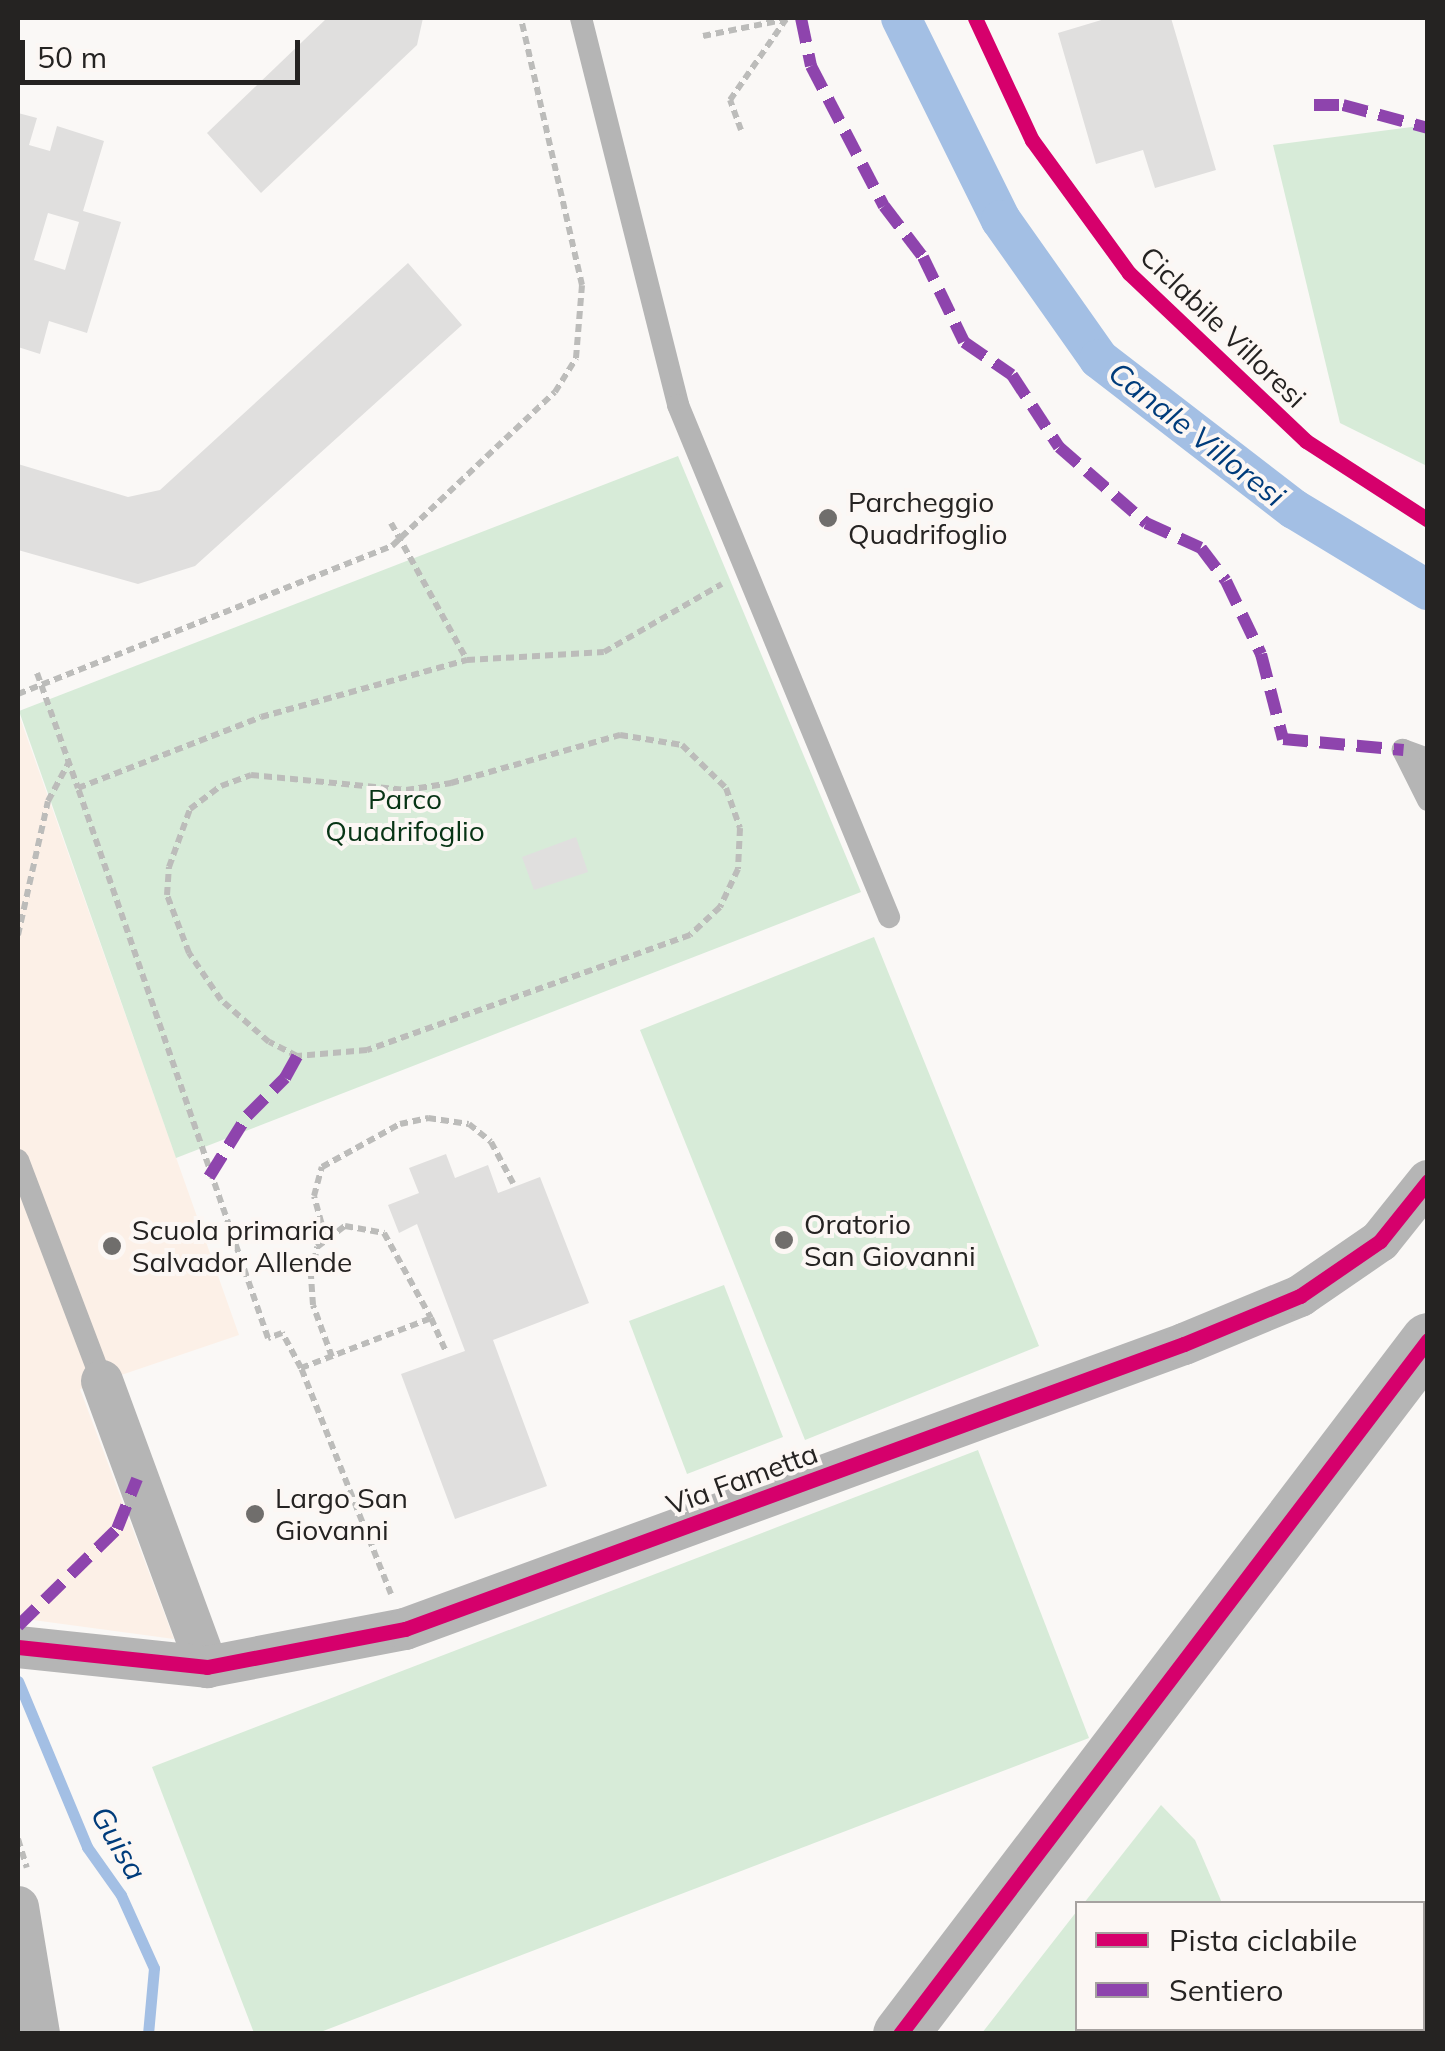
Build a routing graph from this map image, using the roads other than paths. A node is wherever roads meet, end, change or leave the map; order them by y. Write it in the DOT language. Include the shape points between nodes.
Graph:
graph roads {
  1 [pos="581,18"];
  2 [pos="1428,758"];
  3 [pos="1428,800"];
  4 [pos="889,917"];
  5 [pos="18,1160"];
  6 [pos="1428,1181"];
  7 [pos="1428,1340"];
  8 [pos="102,1381"];
  9 [pos="18,1647"];
  10 [pos="208,1667"];
  11 [pos="18,1907"];
  12 [pos="18,2019"];
  13 [pos="24,2034"];
  14 [pos="39,2034"];
  15 [pos="900,2034"];
  1 -- 4 [label="lane" via="678,405"];
  2 -- 3 [label="lane" via="1403,750"];
  5 -- 8 [label="lane"];
  6 -- 10 [label="street, Via Fametta" via="1380,1241 1300,1296 404,1629"];
  7 -- 15 [label="street"];
  8 -- 10 [label="street"];
  9 -- 10 [label="street, Via Fametta"];
  11 -- 14 [label="street"];
  12 -- 13 [label="street"];
}
